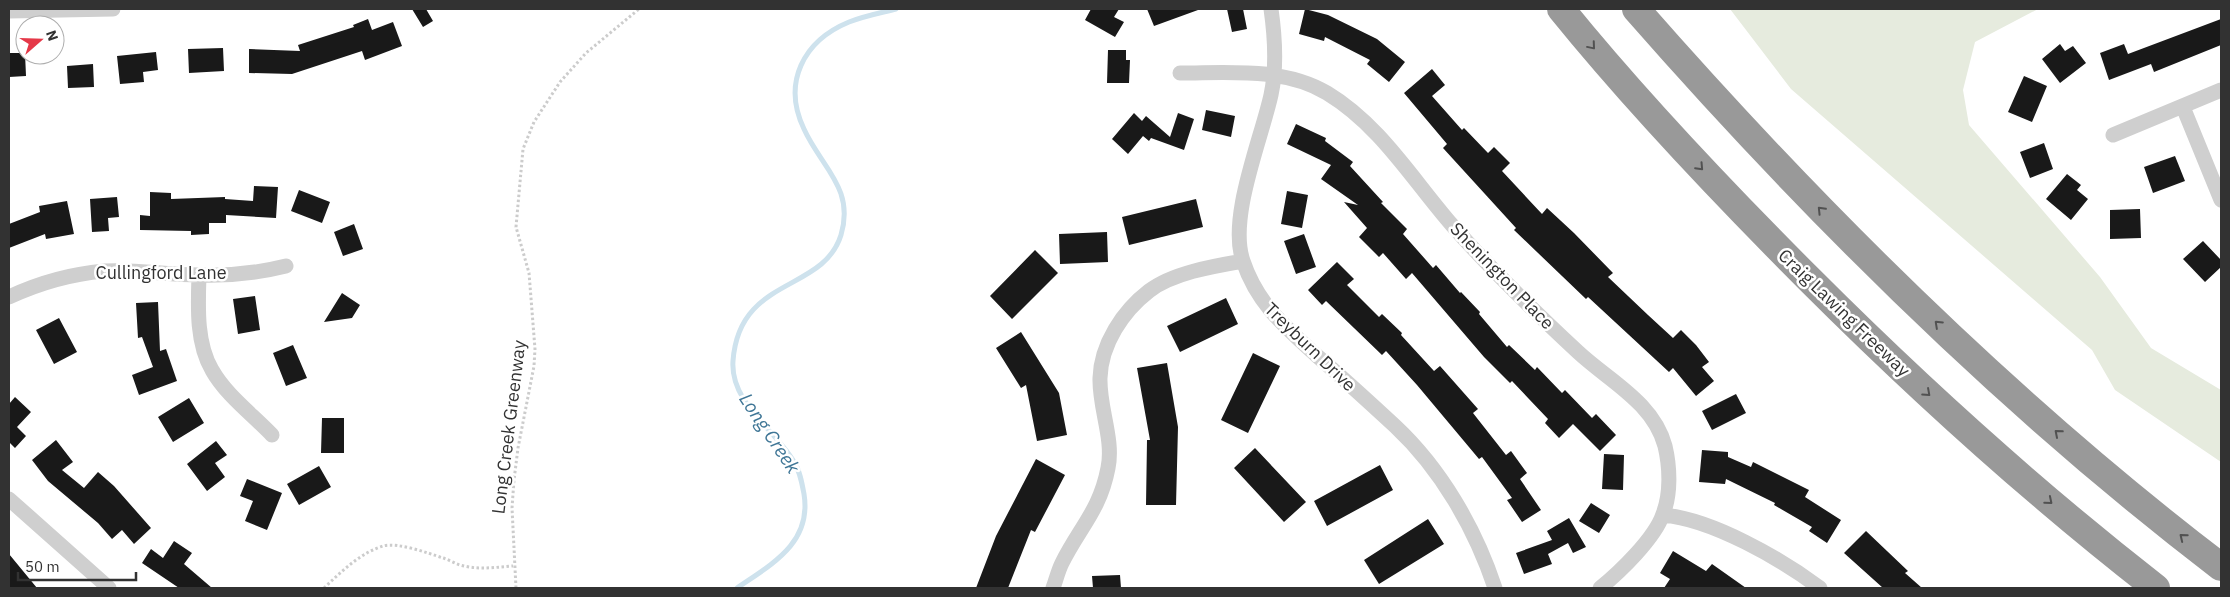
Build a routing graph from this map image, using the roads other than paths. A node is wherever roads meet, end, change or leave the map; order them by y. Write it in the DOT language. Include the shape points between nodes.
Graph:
graph roads {
  1 [pos="101,9"];
  2 [pos="113,9"];
  3 [pos="1271,9"];
  4 [pos="1561,9"];
  5 [pos="1636,9"];
  6 [pos="9,11"];
  7 [pos="1180,73"];
  8 [pos="1274,75"];
  9 [pos="2221,90"];
  10 [pos="2183,107"];
  11 [pos="2113,135"];
  12 [pos="2221,200"];
  13 [pos="1243,261"];
  14 [pos="286,266"];
  15 [pos="199,276"];
  16 [pos="9,297"];
  17 [pos="272,434"];
  18 [pos="9,499"];
  19 [pos="1663,515"];
  20 [pos="2117,558"];
  21 [pos="2221,567"];
  22 [pos="109,588"];
  23 [pos="1053,588"];
  24 [pos="1495,588"];
  25 [pos="1600,588"];
  26 [pos="1820,588"];
  27 [pos="2146,588"];
  28 [pos="2156,588"];
  1 -- 2 [label="street"];
  1 -- 6 [label="street"];
  3 -- 8 [label="street, Treyburn Drive"];
  4 -- 20 [label="highway, Craig Lawing Freeway, one-way" via="1692,158 1844,314 2028,484"];
  21 -- 5 [label="highway, one-way" via="2053,429 1912,300 1767,154"];
  7 -- 8 [label="street, Shenington Place"];
  8 -- 13 [label="street, Treyburn Drive" via="1243,199 1240,224"];
  8 -- 19 [label="street, Shenington Place" via="1299,80 1326,92 1356,112 1394,151 1440,212 1476,252 1580,354 1640,402 1664,445 1669,468"];
  9 -- 10 [label="street"];
  10 -- 11 [label="street"];
  10 -- 12 [label="street"];
  13 -- 23 [label="street" via="1172,279 1150,290 1115,329 1108,343 1100,377 1109,448 1103,492 1062,564"];
  13 -- 24 [label="street, Treyburn Drive" via="1259,296 1277,320 1395,426 1444,484 1479,546"];
  14 -- 15 [label="street, Cullingford Lane" via="262,272"];
  15 -- 16 [label="street, Cullingford Lane" via="126,271 83,273"];
  15 -- 17 [label="street" via="199,325 211,369 224,387"];
  18 -- 22 [label="street"];
  19 -- 25 [label="street, Shenington Place" via="1634,557"];
  19 -- 26 [label="street" via="1690,520 1756,548"];
  20 -- 27 [label="highway"];
  20 -- 28 [label="highway, Craig Lawing Freeway"];
}
